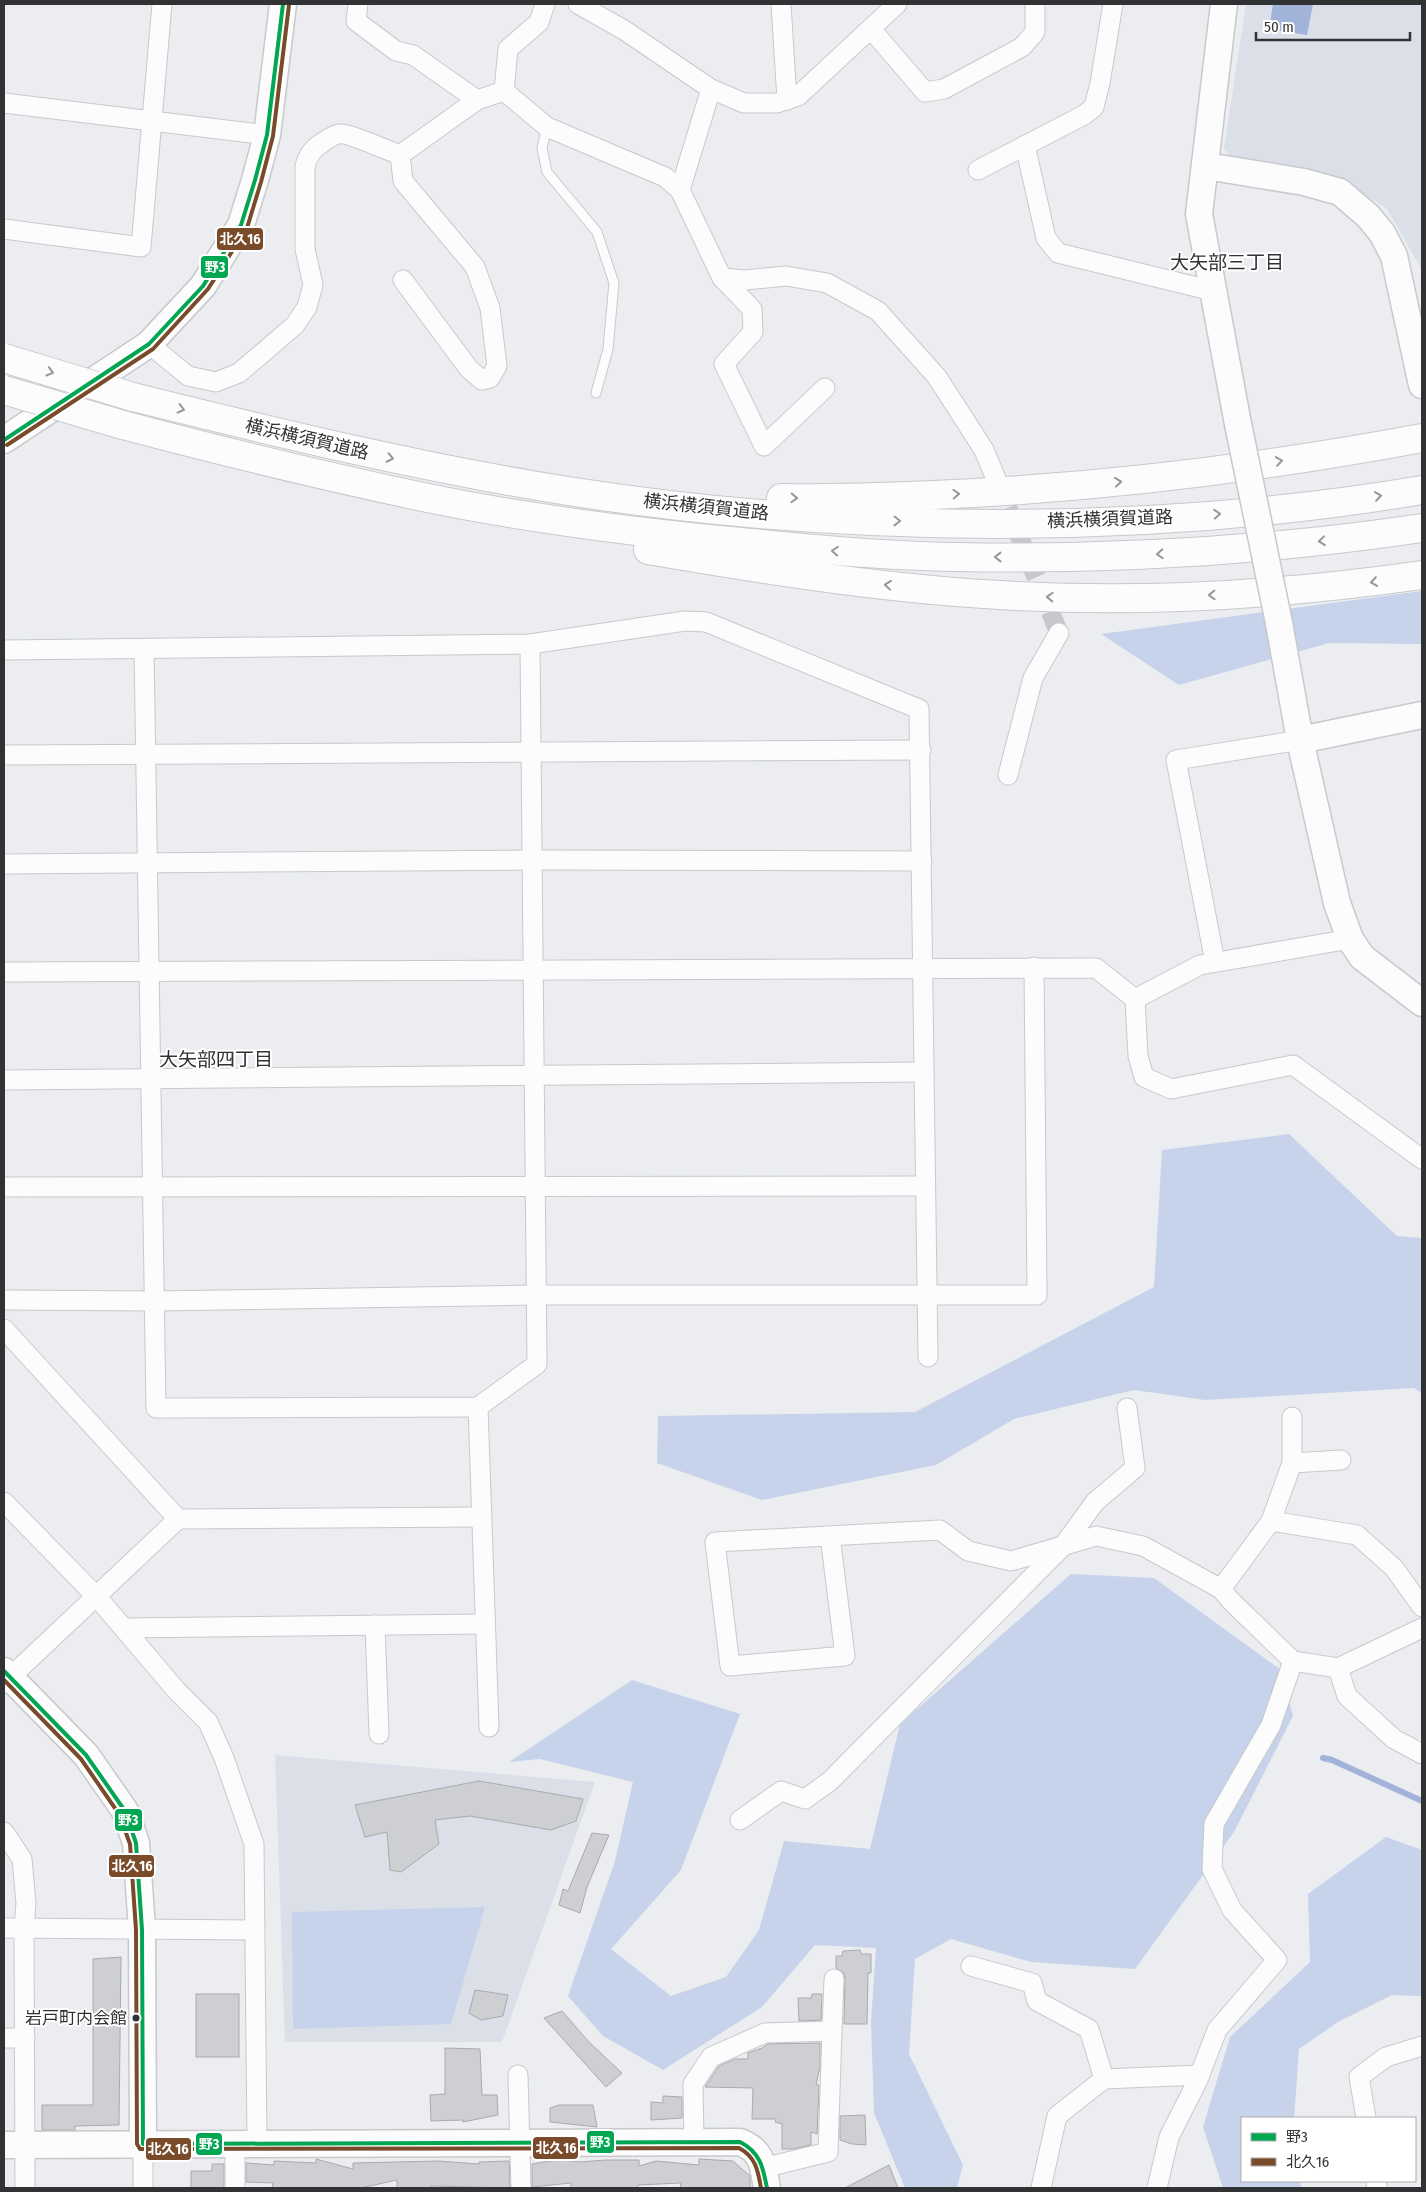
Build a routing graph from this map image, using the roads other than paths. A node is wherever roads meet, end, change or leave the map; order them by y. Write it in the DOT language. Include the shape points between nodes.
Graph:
graph roads {
  1 [pos="162,4"];
  2 [pos="283,4"];
  3 [pos="358,4"];
  4 [pos="544,4"];
  5 [pos="578,4"];
  6 [pos="598,4"];
  7 [pos="781,4"];
  8 [pos="897,4"];
  9 [pos="1035,4"];
  10 [pos="1113,4"];
  11 [pos="1224,4"];
  12 [pos="608,22"];
  13 [pos="871,28"];
  14 [pos="711,89"];
  15 [pos="504,91"];
  16 [pos="477,100"];
  17 [pos="787,100"];
  18 [pos="4,103"];
  19 [pos="152,120"];
  20 [pos="547,127"];
  21 [pos="267,135"];
  22 [pos="1025,145"];
  23 [pos="400,155"];
  24 [pos="1206,166"];
  25 [pos="978,170"];
  26 [pos="680,190"];
  27 [pos="4,229"];
  28 [pos="722,278"];
  29 [pos="403,280"];
  30 [pos="1213,290"];
  31 [pos="149,344"];
  32 [pos="4,358"];
  33 [pos="1422,385"];
  34 [pos="825,388"];
  35 [pos="4,390"];
  36 [pos="596,393"];
  37 [pos="1422,438"];
  38 [pos="4,440"];
  39 [pos="242,456"];
  40 [pos="996,479"];
  41 [pos="1422,490"];
  42 [pos="570,491"];
  43 [pos="1422,528"];
  44 [pos="1422,575"];
  45 [pos="1059,632"];
  46 [pos="530,644"];
  47 [pos="144,649"];
  48 [pos="4,650"];
  49 [pos="1422,715"];
  50 [pos="1300,740"];
  51 [pos="921,750"];
  52 [pos="531,752"];
  53 [pos="146,754"];
  54 [pos="4,755"];
  55 [pos="1008,775"];
  56 [pos="532,860"];
  57 [pos="922,861"];
  58 [pos="4,864"];
  59 [pos="148,864"];
  60 [pos="1350,939"];
  61 [pos="1215,962"];
  62 [pos="923,968"];
  63 [pos="1034,968"];
  64 [pos="533,970"];
  65 [pos="149,971"];
  66 [pos="4,972"];
  67 [pos="1135,999"];
  68 [pos="1422,1003"];
  69 [pos="924,1072"];
  70 [pos="534,1076"];
  71 [pos="151,1078"];
  72 [pos="4,1080"];
  73 [pos="1422,1159"];
  74 [pos="925,1186"];
  75 [pos="4,1187"];
  76 [pos="153,1188"];
  77 [pos="535,1188"];
  78 [pos="536,1295"];
  79 [pos="927,1295"];
  80 [pos="4,1300"];
  81 [pos="154,1301"];
  82 [pos="4,1329"];
  83 [pos="928,1357"];
  84 [pos="478,1407"];
  85 [pos="1127,1408"];
  86 [pos="1292,1417"];
  87 [pos="1341,1460"];
  88 [pos="1292,1463"];
  89 [pos="4,1502"];
  90 [pos="482,1517"];
  91 [pos="178,1519"];
  92 [pos="1271,1521"];
  93 [pos="830,1536"];
  94 [pos="1063,1546"];
  95 [pos="1220,1588"];
  96 [pos="97,1597"];
  97 [pos="1422,1607"];
  98 [pos="485,1624"];
  99 [pos="375,1625"];
  100 [pos="124,1628"];
  101 [pos="1422,1628"];
  102 [pos="1293,1661"];
  103 [pos="1338,1668"];
  104 [pos="6,1677"];
  105 [pos="489,1727"];
  106 [pos="379,1734"];
  107 [pos="1422,1754"];
  108 [pos="740,1820"];
  109 [pos="4,1832"];
  110 [pos="4,1928"];
  111 [pos="24,1928"];
  112 [pos="142,1930"];
  113 [pos="255,1930"];
  114 [pos="971,1966"];
  115 [pos="834,1979"];
  116 [pos="832,2031"];
  117 [pos="4,2038"];
  118 [pos="25,2038"];
  119 [pos="1422,2046"];
  120 [pos="518,2075"];
  121 [pos="1200,2075"];
  122 [pos="1104,2079"];
  123 [pos="1366,2117"];
  124 [pos="521,2142"];
  125 [pos="694,2142"];
  126 [pos="246,2143"];
  127 [pos="143,2144"];
  128 [pos="15,2145"];
  129 [pos="765,2178"];
  130 [pos="25,2188"];
  131 [pos="143,2188"];
  132 [pos="234,2188"];
  133 [pos="521,2188"];
  134 [pos="1040,2188"];
  135 [pos="1157,2188"];
  1 -- 19 [label="street"];
  2 -- 21 [label="street"];
  3 -- 16 [label="street" via="356,21 396,51 413,55"];
  4 -- 15 [label="street" via="539,22 508,49"];
  5 -- 12 [label="street"];
  6 -- 12 [label="street"];
  7 -- 17 [label="street"];
  8 -- 13 [label="street"];
  9 -- 13 [label="street" via="1035,32 1022,47 944,89 925,92"];
  10 -- 22 [label="street" via="1094,106 1084,115"];
  11 -- 24 [label="street"];
  12 -- 14 [label="street"];
  13 -- 17 [label="street" via="798,96"];
  14 -- 17 [label="street" via="744,103 778,104"];
  14 -- 26 [label="street"];
  15 -- 16 [label="street"];
  15 -- 20 [label="street"];
  16 -- 23 [label="street"];
  18 -- 19 [label="street"];
  19 -- 21 [label="street"];
  19 -- 27 [label="street" via="141,247"];
  20 -- 26 [label="street" via="664,177"];
  20 -- 36 [label="lane" via="542,148 547,172 598,232 614,283 608,350"];
  21 -- 31 [label="street" via="241,225 203,286"];
  22 -- 25 [label="street"];
  22 -- 30 [label="street" via="1046,238 1058,253"];
  23 -- 29 [label="street" via="404,182 475,267 490,308 497,366 490,378 482,380 469,369"];
  23 -- 31 [label="street" via="355,136 340,134 320,144 306,157 304,249 313,285 307,307 295,325 239,373 216,382 188,376"];
  24 -- 30 [label="street" via="1199,214"];
  24 -- 33 [label="street" via="1304,182 1340,192 1368,216 1394,256"];
  26 -- 28 [label="street"];
  28 -- 34 [label="street" via="752,309 753,332 724,364 764,446"];
  28 -- 40 [label="street" via="745,280 786,276 827,283 878,311 937,377 984,450"];
  30 -- 50 [label="street, bridge"];
  31 -- 38 [label="street"];
  32 -- 42 [label="highway, 横浜横須賀道路, one-way, bridge" via="134,397 387,458"];
  35 -- 39 [label="highway, 横浜横須賀道路, bridge"];
  42 -- 37 [label="highway, one-way" via="809,498 986,493 1151,478"];
  43 -- 39 [label="highway, 横浜横須賀道路, one-way" via="1227,551 1114,556 953,557 843,552 665,536 542,518 420,496"];
  44 -- 39 [label="highway, one-way" via="1296,590 1118,598 934,590 741,566 424,513 362,498"];
  42 -- 41 [label="highway, 横浜横須賀道路, one-way" via="681,506 795,516 997,523 1257,511"];
  45 -- 55 [label="street" via="1033,678"];
  46 -- 47 [label="street"];
  46 -- 51 [label="street" via="685,621 706,622 919,709"];
  46 -- 52 [label="street"];
  47 -- 48 [label="street"];
  47 -- 53 [label="street"];
  49 -- 50 [label="street"];
  50 -- 60 [label="street" via="1337,903"];
  50 -- 61 [label="street" via="1176,760"];
  51 -- 52 [label="street"];
  51 -- 57 [label="street"];
  52 -- 53 [label="street"];
  52 -- 56 [label="street"];
  53 -- 54 [label="street"];
  53 -- 59 [label="street"];
  56 -- 57 [label="street"];
  56 -- 59 [label="street"];
  56 -- 64 [label="street"];
  57 -- 62 [label="street"];
  58 -- 59 [label="street"];
  59 -- 65 [label="street"];
  60 -- 61 [label="street"];
  60 -- 68 [label="street" via="1362,957"];
  61 -- 67 [label="street" via="1200,965"];
  62 -- 63 [label="street"];
  62 -- 64 [label="street"];
  62 -- 69 [label="street"];
  63 -- 67 [label="street" via="1096,968"];
  63 -- 79 [label="street" via="1037,1295"];
  64 -- 65 [label="street"];
  64 -- 70 [label="street"];
  65 -- 66 [label="street"];
  65 -- 71 [label="street"];
  67 -- 73 [label="street" via="1138,1056 1144,1077 1171,1089 1293,1065"];
  69 -- 70 [label="street"];
  69 -- 74 [label="street"];
  70 -- 71 [label="street"];
  70 -- 77 [label="street"];
  71 -- 72 [label="street"];
  71 -- 76 [label="street"];
  74 -- 77 [label="street"];
  74 -- 79 [label="street"];
  75 -- 76 [label="street"];
  76 -- 77 [label="street"];
  76 -- 81 [label="street"];
  77 -- 78 [label="street"];
  78 -- 79 [label="street"];
  78 -- 81 [label="street"];
  78 -- 84 [label="street" via="537,1364"];
  79 -- 83 [label="street"];
  80 -- 81 [label="street"];
  81 -- 84 [label="street" via="156,1408"];
  82 -- 91 [label="street"];
  84 -- 90 [label="street"];
  85 -- 94 [label="street" via="1135,1468 1095,1502"];
  86 -- 88 [label="street"];
  87 -- 88 [label="street"];
  88 -- 92 [label="street"];
  89 -- 96 [label="street"];
  90 -- 91 [label="street"];
  90 -- 98 [label="street"];
  91 -- 96 [label="street"];
  92 -- 95 [label="street"];
  92 -- 97 [label="street" via="1358,1535 1394,1568"];
  93 -- 93 [label="street" via="844,1656 730,1666 715,1542"];
  93 -- 94 [label="street" via="940,1530 968,1551 1011,1561"];
  94 -- 95 [label="street" via="1096,1536 1143,1546"];
  94 -- 108 [label="street" via="830,1781 805,1799 781,1791"];
  95 -- 102 [label="street"];
  96 -- 100 [label="street"];
  96 -- 104 [label="street"];
  98 -- 99 [label="street"];
  98 -- 105 [label="street"];
  99 -- 100 [label="street"];
  99 -- 106 [label="street"];
  100 -- 113 [label="street" via="176,1690 208,1722 224,1758 254,1844"];
  101 -- 103 [label="street"];
  102 -- 103 [label="street"];
  102 -- 121 [label="street" via="1271,1725 1214,1824 1212,1869 1232,1910 1277,1960 1218,2030"];
  103 -- 107 [label="street" via="1347,1696 1394,1740"];
  104 -- 112 [label="street" via="86,1755 125,1811 136,1843"];
  109 -- 111 [label="street" via="22,1859 26,1903"];
  110 -- 111 [label="street"];
  111 -- 112 [label="street"];
  111 -- 118 [label="street"];
  112 -- 113 [label="street"];
  112 -- 127 [label="street"];
  113 -- 126 [label="street"];
  114 -- 122 [label="street" via="1032,1983 1037,2001 1089,2029"];
  115 -- 116 [label="street"];
  116 -- 125 [label="street" via="766,2033 711,2057 693,2084"];
  116 -- 129 [label="street" via="828,2152"];
  117 -- 118 [label="street"];
  118 -- 128 [label="street"];
  119 -- 123 [label="street" via="1386,2057 1359,2077"];
  120 -- 124 [label="street"];
  121 -- 122 [label="street"];
  121 -- 135 [label="street" via="1169,2137"];
  122 -- 134 [label="street" via="1057,2116"];
  124 -- 125 [label="street"];
  124 -- 126 [label="street"];
  124 -- 133 [label="street"];
  125 -- 129 [label="street" via="740,2142 751,2146 758,2154"];
  126 -- 127 [label="street"];
  126 -- 132 [label="street"];
  127 -- 128 [label="street"];
  127 -- 131 [label="street"];
  128 -- 130 [label="street"];
}
